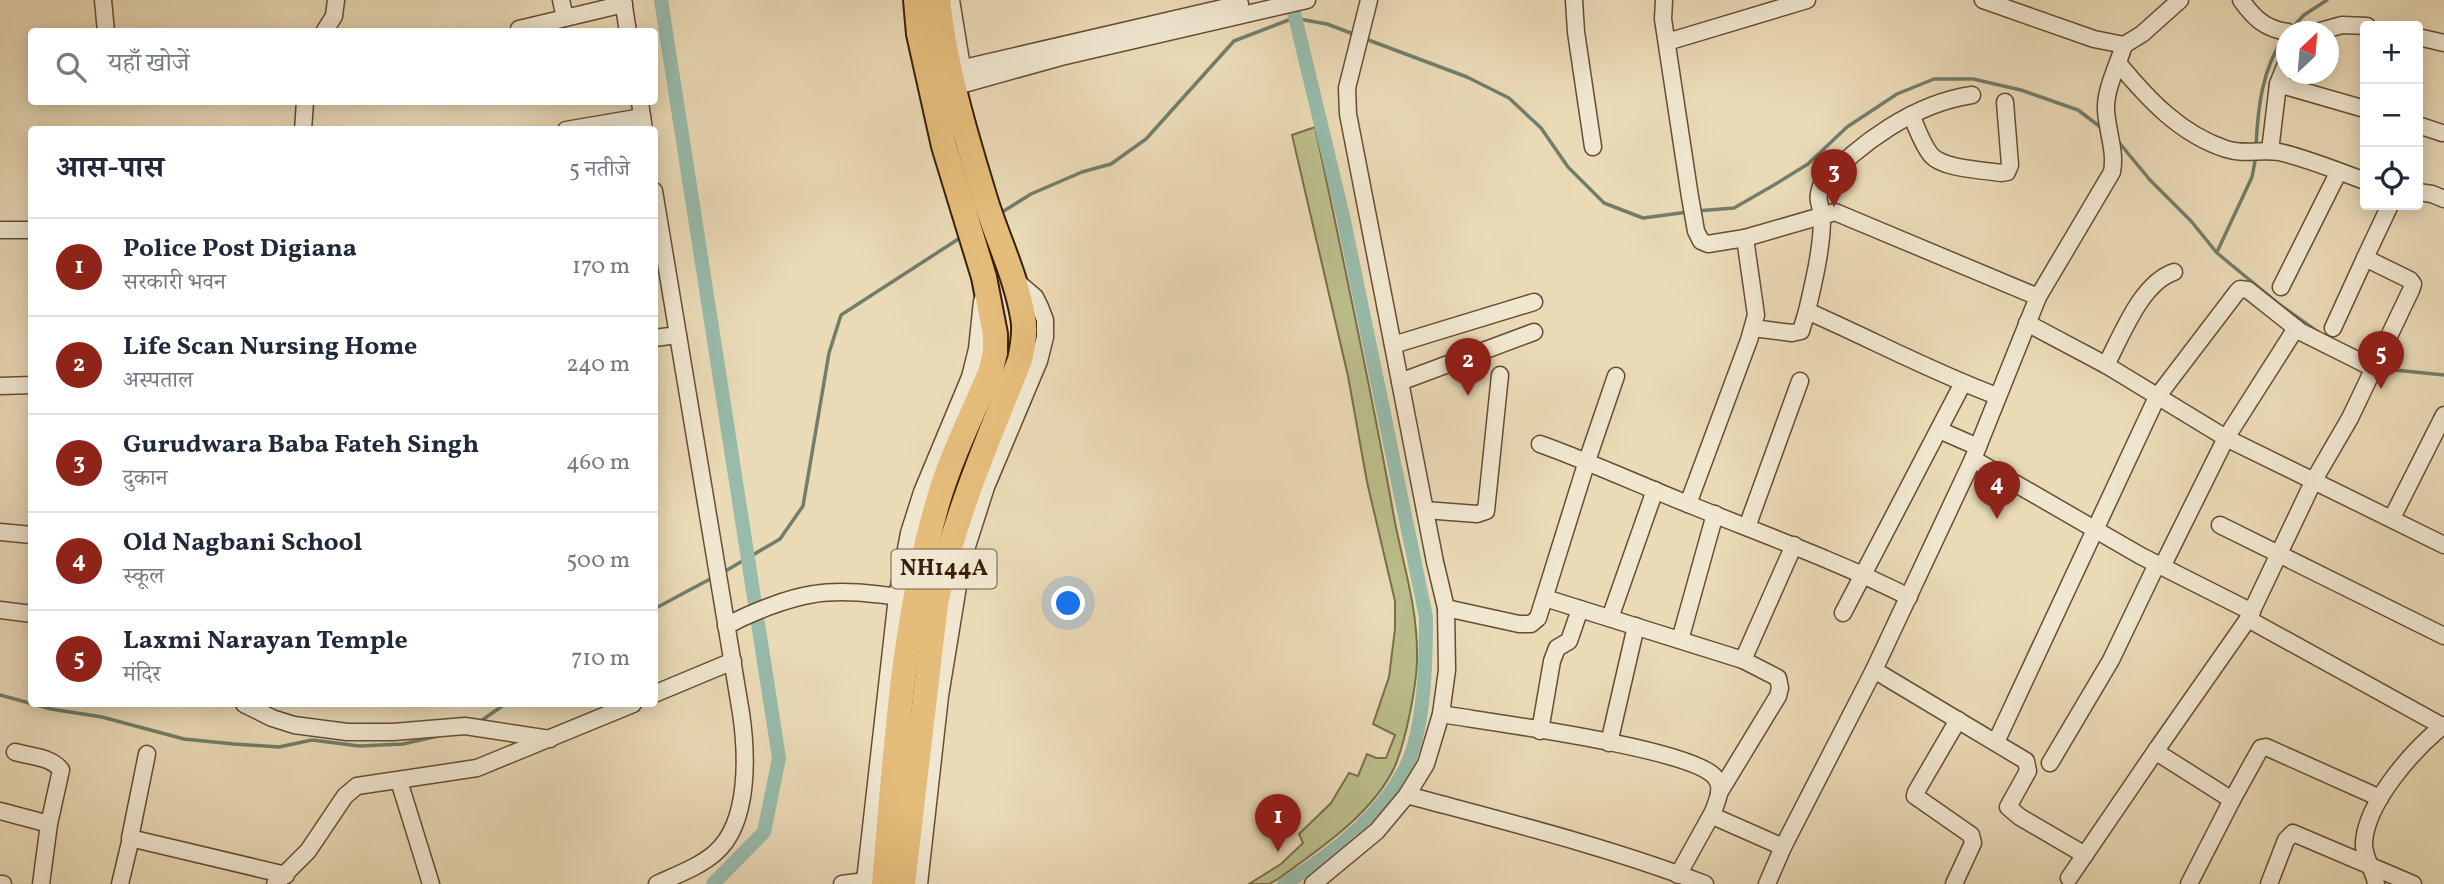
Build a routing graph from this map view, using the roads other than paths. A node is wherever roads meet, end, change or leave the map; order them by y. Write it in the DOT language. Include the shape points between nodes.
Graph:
graph roads {
  1 [pos="103,0"];
  2 [pos="336,0"];
  3 [pos="561,0"];
  4 [pos="916,0"];
  5 [pos="938,0"];
  6 [pos="951,0"];
  7 [pos="1260,0"];
  8 [pos="1307,0"];
  9 [pos="1574,0"];
  10 [pos="1664,0"];
  11 [pos="1807,0"];
  12 [pos="1983,0"];
  13 [pos="2179,0"];
  14 [pos="2241,0"];
  15 [pos="624,2"];
  16 [pos="1368,4"];
  17 [pos="1213,16"];
  18 [pos="565,18"];
  19 [pos="2339,26"];
  20 [pos="2360,26"];
  21 [pos="106,28"];
  22 [pos="327,28"];
  23 [pos="523,28"];
  24 [pos="627,28"];
  25 [pos="2276,28"];
  26 [pos="2423,38"];
  27 [pos="1667,42"];
  28 [pos="2444,43"];
  29 [pos="2124,45"];
  30 [pos="2118,64"];
  31 [pos="946,79"];
  32 [pos="2278,84"];
  33 [pos="1972,95"];
  34 [pos="2005,102"];
  35 [pos="305,105"];
  36 [pos="2360,108"];
  37 [pos="1911,115"];
  38 [pos="642,116"];
  39 [pos="303,126"];
  40 [pos="588,126"];
  41 [pos="2423,127"];
  42 [pos="2442,133"];
  43 [pos="1593,147"];
  44 [pos="2260,152"];
  45 [pos="2338,173"];
  46 [pos="2360,180"];
  47 [pos="2423,193"];
  48 [pos="2444,199"];
  49 [pos="974,204"];
  50 [pos="2388,210"];
  51 [pos="658,215"];
  52 [pos="1822,215"];
  53 [pos="0,230"];
  54 [pos="28,230"];
  55 [pos="1745,238"];
  56 [pos="2365,258"];
  57 [pos="2175,272"];
  58 [pos="2281,286"];
  59 [pos="2038,298"];
  60 [pos="1534,302"];
  61 [pos="1807,311"];
  62 [pos="2027,323"];
  63 [pos="1753,328"];
  64 [pos="2296,328"];
  65 [pos="2333,328"];
  66 [pos="1534,332"];
  67 [pos="678,335"];
  68 [pos="658,338"];
  69 [pos="1393,345"];
  70 [pos="2376,362"];
  71 [pos="2106,365"];
  72 [pos="1500,375"];
  73 [pos="1616,376"];
  74 [pos="1800,381"];
  75 [pos="1400,382"];
  76 [pos="1963,383"];
  77 [pos="28,385"];
  78 [pos="0,386"];
  79 [pos="1997,396"];
  80 [pos="2157,397"];
  81 [pos="2444,415"];
  82 [pos="1939,430"];
  83 [pos="2226,439"];
  84 [pos="1539,444"];
  85 [pos="1975,453"];
  86 [pos="1587,461"];
  87 [pos="2314,480"];
  88 [pos="1655,490"];
  89 [pos="1688,504"];
  90 [pos="1425,510"];
  91 [pos="1715,514"];
  92 [pos="2392,518"];
  93 [pos="2220,525"];
  94 [pos="1747,527"];
  95 [pos="2095,530"];
  96 [pos="0,532"];
  97 [pos="28,535"];
  98 [pos="1794,545"];
  99 [pos="2444,545"];
  100 [pos="2278,552"];
  101 [pos="2160,566"];
  102 [pos="1864,574"];
  103 [pos="1909,597"];
  104 [pos="1545,598"];
  105 [pos="925,602"];
  106 [pos="1446,608"];
  107 [pos="1580,609"];
  108 [pos="0,610"];
  109 [pos="1843,613"];
  110 [pos="28,614"];
  111 [pos="2250,616"];
  112 [pos="1610,618"];
  113 [pos="729,621"];
  114 [pos="1636,626"];
  115 [pos="2444,636"];
  116 [pos="1680,640"];
  117 [pos="1743,660"];
  118 [pos="733,661"];
  119 [pos="1874,670"];
  120 [pos="658,692"];
  121 [pos="250,707"];
  122 [pos="627,707"];
  123 [pos="1441,714"];
  124 [pos="1958,720"];
  125 [pos="2443,725"];
  126 [pos="1540,731"];
  127 [pos="551,739"];
  128 [pos="1609,743"];
  129 [pos="1996,743"];
  130 [pos="2157,749"];
  131 [pos="15,752"];
  132 [pos="147,754"];
  133 [pos="2050,763"];
  134 [pos="399,781"];
  135 [pos="1719,793"];
  136 [pos="1407,795"];
  137 [pos="2381,798"];
  138 [pos="2232,800"];
  139 [pos="0,811"];
  140 [pos="1713,813"];
  141 [pos="49,824"];
  142 [pos="131,838"];
  143 [pos="1783,847"];
  144 [pos="2085,855"];
  145 [pos="2368,864"];
  146 [pos="1678,875"];
  147 [pos="2069,878"];
  148 [pos="280,879"];
  149 [pos="871,883"];
  150 [pos="41,884"];
  151 [pos="120,884"];
  152 [pos="431,884"];
  153 [pos="657,884"];
  154 [pos="842,884"];
  155 [pos="903,884"];
  156 [pos="919,884"];
  157 [pos="1313,884"];
  158 [pos="1705,884"];
  159 [pos="1767,884"];
  160 [pos="1954,884"];
  161 [pos="2189,884"];
  162 [pos="2269,884"];
  163 [pos="2376,884"];
  164 [pos="2413,884"];
  1 -- 21 [label="street"];
  2 -- 22 [label="street"];
  3 -- 18 [label="street"];
  4 -- 31 [label="highway, NH144A" via="919,34"];
  5 -- 31 [label="highway, NH144A"];
  6 -- 31 [label="street"];
  7 -- 17 [label="street"];
  8 -- 17 [label="street"];
  9 -- 43 [label="street"];
  10 -- 27 [label="street"];
  11 -- 27 [label="street"];
  12 -- 29 [label="street"];
  13 -- 29 [label="street"];
  14 -- 25 [label="street" via="2258,21"];
  15 -- 18 [label="street"];
  15 -- 24 [label="street"];
  16 -- 69 [label="street" via="1347,88 1348,114"];
  17 -- 31 [label="street" via="1061,57"];
  18 -- 23 [label="street"];
  19 -- 20 [label="street"];
  26 -- 28 [label="street"];
  27 -- 55 [label="street" via="1696,231 1708,244"];
  29 -- 30 [label="street"];
  30 -- 44 [label="street" via="2178,125 2227,150"];
  30 -- 59 [label="street" via="2105,108 2112,172"];
  31 -- 49 [label="highway, NH144A"];
  32 -- 36 [label="street"];
  32 -- 44 [label="street"];
  33 -- 37 [label="street"];
  34 -- 37 [label="street" via="2010,165 2001,173 1937,160"];
  35 -- 39 [label="street"];
  37 -- 52 [label="street" via="1874,138 1828,178 1817,200"];
  38 -- 40 [label="street"];
  41 -- 42 [label="street"];
  44 -- 45 [label="street" via="2287,154"];
  45 -- 46 [label="street"];
  45 -- 58 [label="street"];
  47 -- 48 [label="street"];
  49 -- 105 [label="highway, NH144A" via="995,353 938,499"];
  49 -- 105 [label="highway, NH144A" via="1011,273 1024,318 1020,360 971,482 942,577"];
  50 -- 56 [label="street"];
  51 -- 67 [label="street"];
  52 -- 55 [label="street"];
  52 -- 59 [label="street" via="1843,215"];
  52 -- 61 [label="street"];
  53 -- 54 [label="street"];
  55 -- 63 [label="street" via="1755,304"];
  56 -- 65 [label="street"];
  56 -- 70 [label="street" via="2413,284"];
  57 -- 71 [label="street" via="2147,291"];
  59 -- 62 [label="street"];
  60 -- 69 [label="street"];
  61 -- 63 [label="street" via="1801,331"];
  61 -- 76 [label="street"];
  62 -- 71 [label="street"];
  62 -- 79 [label="street"];
  63 -- 89 [label="street"];
  64 -- 70 [label="street"];
  64 -- 80 [label="street" via="2256,295 2240,289"];
  64 -- 83 [label="street"];
  66 -- 75 [label="street"];
  67 -- 68 [label="street"];
  67 -- 113 [label="street"];
  69 -- 75 [label="street"];
  70 -- 87 [label="street"];
  71 -- 80 [label="street"];
  72 -- 90 [label="street" via="1486,511"];
  73 -- 86 [label="street"];
  74 -- 94 [label="street"];
  75 -- 90 [label="street"];
  76 -- 79 [label="street"];
  76 -- 82 [label="street"];
  77 -- 78 [label="street"];
  79 -- 85 [label="street"];
  80 -- 83 [label="street"];
  80 -- 95 [label="street"];
  81 -- 92 [label="street"];
  82 -- 85 [label="street"];
  82 -- 102 [label="street"];
  83 -- 87 [label="street"];
  83 -- 101 [label="street"];
  84 -- 86 [label="street"];
  85 -- 95 [label="street"];
  85 -- 103 [label="street"];
  86 -- 88 [label="street"];
  86 -- 104 [label="street"];
  87 -- 92 [label="street"];
  87 -- 100 [label="street"];
  88 -- 89 [label="street"];
  88 -- 112 [label="street"];
  89 -- 91 [label="street"];
  90 -- 106 [label="street"];
  91 -- 94 [label="street"];
  91 -- 116 [label="street"];
  92 -- 99 [label="street"];
  93 -- 100 [label="street"];
  94 -- 98 [label="street"];
  95 -- 101 [label="street"];
  95 -- 129 [label="street"];
  96 -- 97 [label="street"];
  98 -- 102 [label="street"];
  98 -- 117 [label="street"];
  100 -- 111 [label="street"];
  100 -- 115 [label="street"];
  101 -- 111 [label="street"];
  101 -- 133 [label="street"];
  102 -- 103 [label="street"];
  102 -- 109 [label="street"];
  103 -- 119 [label="street"];
  104 -- 106 [label="street" via="1531,624"];
  104 -- 107 [label="street"];
  105 -- 113 [label="street" via="832,592 799,597"];
  105 -- 149 [label="highway, NH144A" via="902,692"];
  105 -- 155 [label="highway, NH144A"];
  105 -- 156 [label="street" via="934,739"];
  106 -- 123 [label="street" via="1447,670"];
  107 -- 112 [label="street"];
  107 -- 126 [label="street" via="1569,641 1554,654"];
  108 -- 110 [label="street"];
  111 -- 125 [label="street"];
  111 -- 130 [label="street"];
  112 -- 114 [label="street"];
  113 -- 118 [label="street"];
  114 -- 116 [label="street"];
  114 -- 128 [label="street"];
  116 -- 117 [label="street"];
  117 -- 135 [label="street" via="1779,678 1780,688"];
  118 -- 120 [label="street"];
  118 -- 153 [label="street" via="744,732 744,786 736,819 717,852"];
  119 -- 124 [label="street"];
  119 -- 143 [label="street"];
  121 -- 127 [label="street" via="294,725 348,732 465,726"];
  122 -- 127 [label="street"];
  123 -- 126 [label="street"];
  123 -- 136 [label="street" via="1426,764"];
  124 -- 129 [label="street"];
  124 -- 160 [label="street" via="1916,796 1973,839"];
  125 -- 137 [label="street"];
  126 -- 128 [label="street"];
  127 -- 134 [label="street" via="477,768"];
  128 -- 135 [label="street" via="1693,764 1715,776"];
  129 -- 144 [label="street" via="2029,765 2008,803 2011,810"];
  130 -- 138 [label="street"];
  130 -- 144 [label="street"];
  131 -- 141 [label="street" via="51,761 61,770"];
  132 -- 142 [label="street"];
  134 -- 148 [label="street" via="352,789 308,851"];
  134 -- 152 [label="street"];
  135 -- 140 [label="street"];
  136 -- 146 [label="street"];
  136 -- 157 [label="street" via="1377,831"];
  137 -- 138 [label="street" via="2266,747 2261,748"];
  137 -- 145 [label="street" via="2366,832"];
  138 -- 161 [label="street"];
  139 -- 141 [label="street"];
  140 -- 143 [label="street" via="1727,824"];
  140 -- 146 [label="street"];
  141 -- 150 [label="street"];
  142 -- 148 [label="street"];
  142 -- 151 [label="street"];
  143 -- 159 [label="street"];
  144 -- 147 [label="street"];
  145 -- 162 [label="street" via="2293,833 2286,839"];
  145 -- 163 [label="street"];
  145 -- 164 [label="street"];
  146 -- 158 [label="street"];
  149 -- 154 [label="street"];
}
